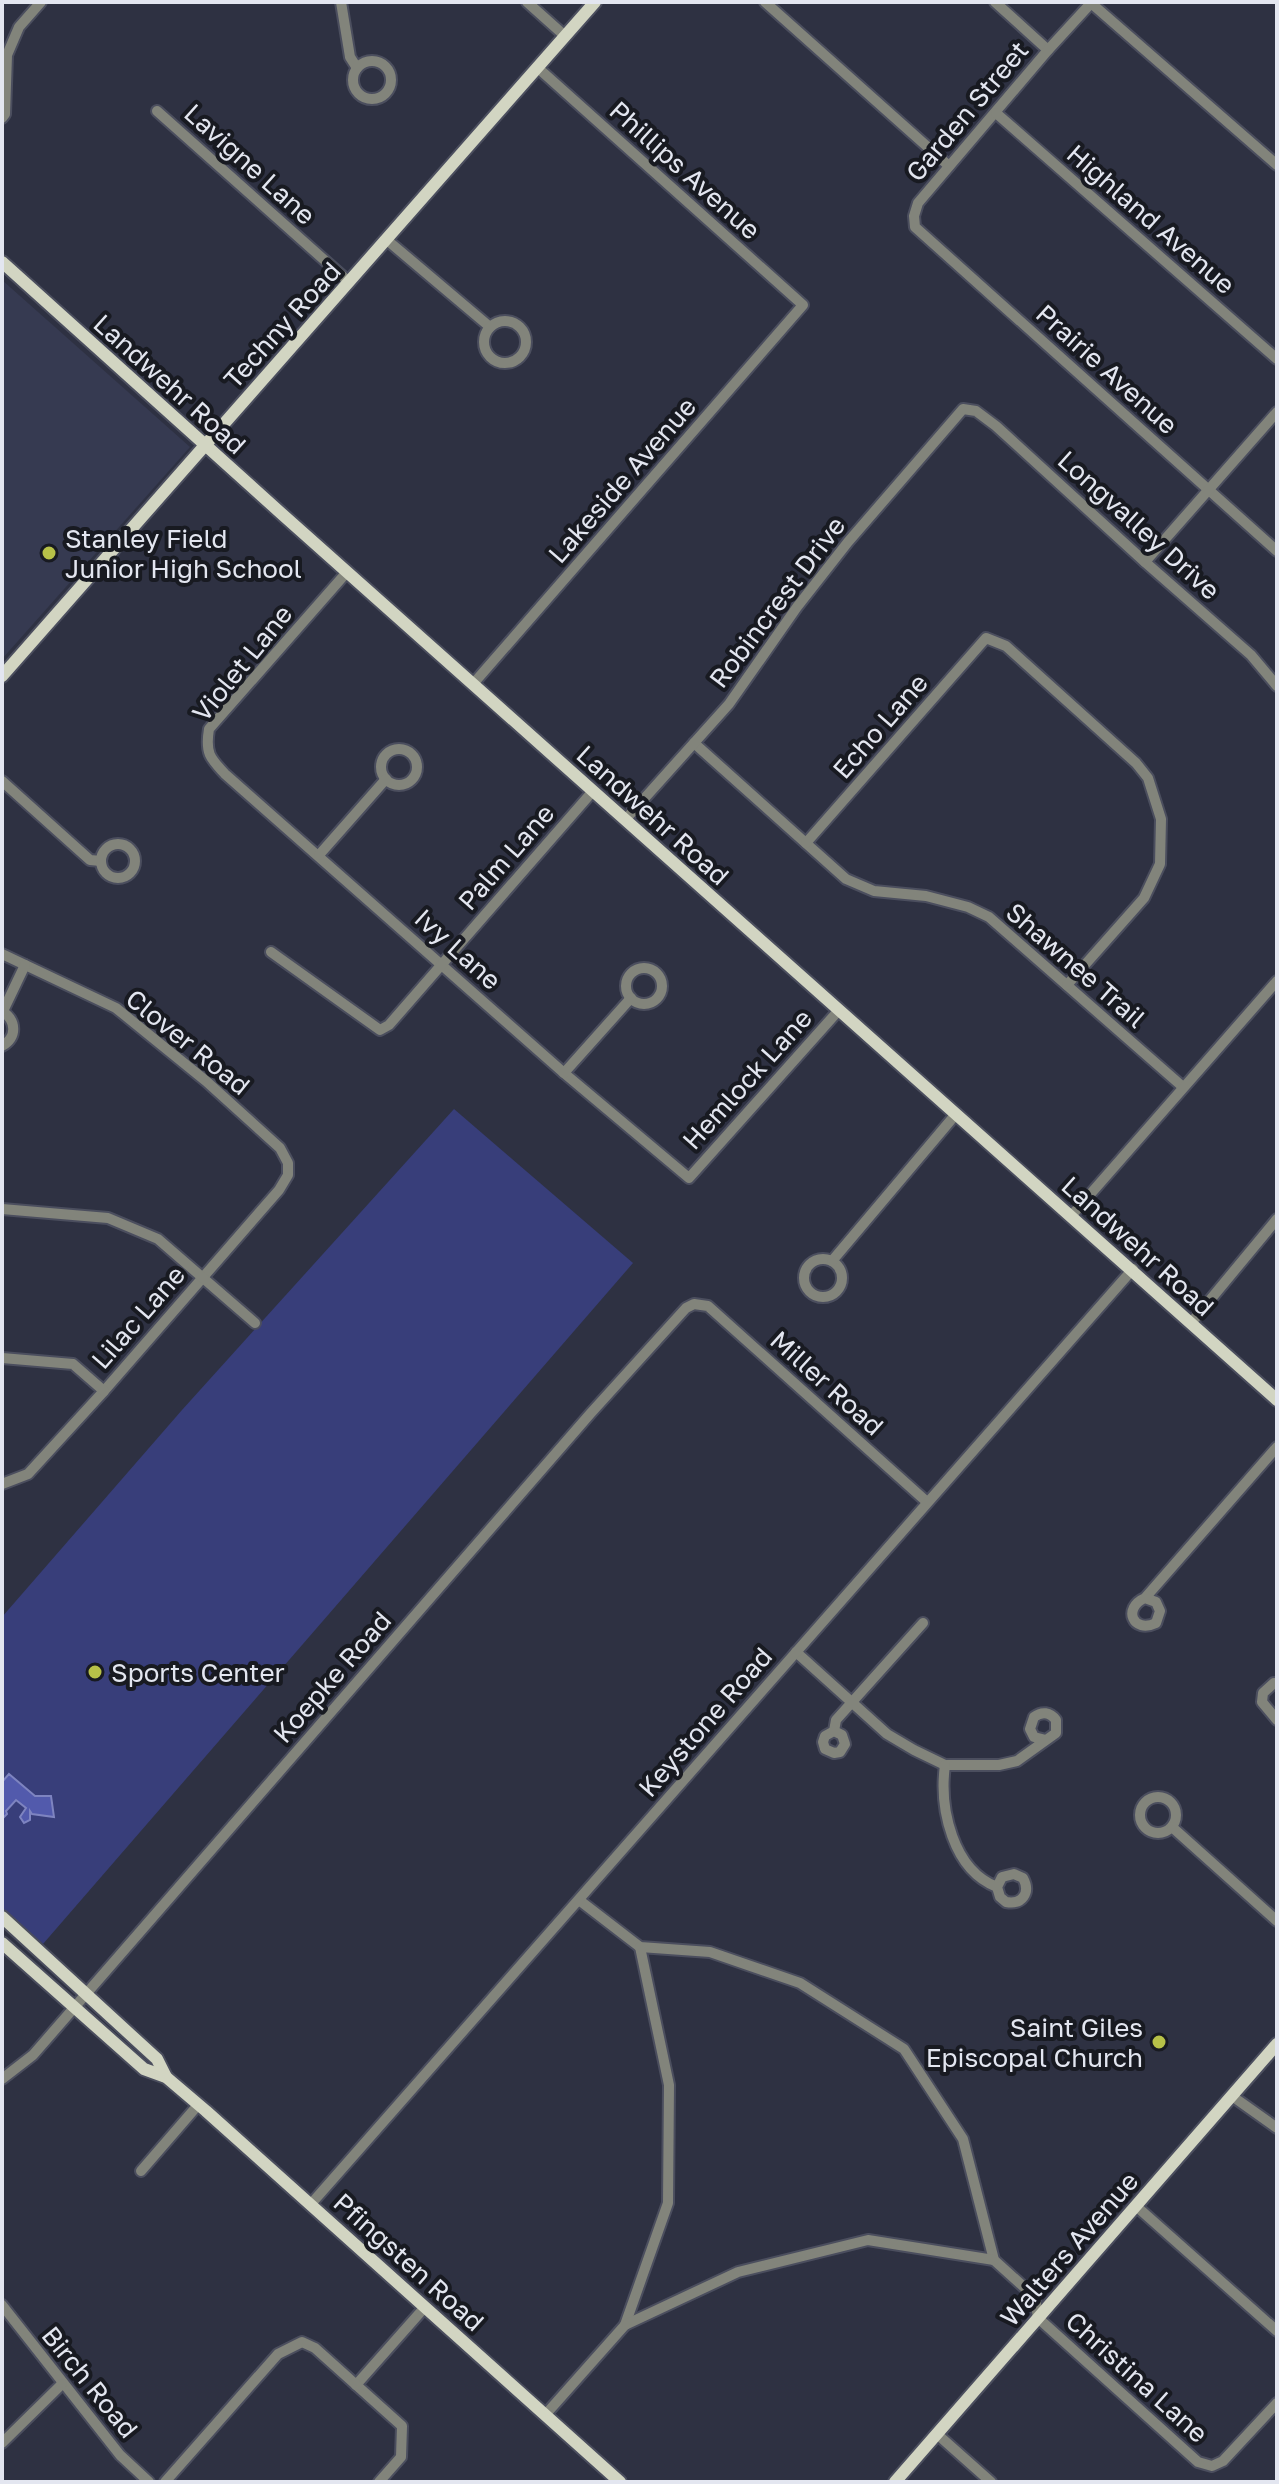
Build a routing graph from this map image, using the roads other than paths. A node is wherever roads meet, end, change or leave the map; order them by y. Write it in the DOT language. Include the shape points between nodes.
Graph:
graph roads {
  1 [pos="41,2"];
  2 [pos="341,2"];
  3 [pos="527,2"];
  4 [pos="595,2"];
  5 [pos="765,2"];
  6 [pos="995,2"];
  7 [pos="1092,3"];
  8 [pos="565,36"];
  9 [pos="1048,50"];
  10 [pos="357,68"];
  11 [pos="538,68"];
  12 [pos="157,111"];
  13 [pos="996,113"];
  14 [pos="2,118"];
  15 [pos="1277,165"];
  16 [pos="949,166"];
  17 [pos="914,216"];
  18 [pos="387,240"];
  19 [pos="2,262"];
  20 [pos="349,282"];
  21 [pos="803,305"];
  22 [pos="490,327"];
  23 [pos="1277,359"];
  24 [pos="963,409"];
  25 [pos="1277,412"];
  26 [pos="205,445"];
  27 [pos="1209,489"];
  28 [pos="1277,551"];
  29 [pos="1145,562"];
  30 [pos="347,572"];
  31 [pos="2,676"];
  32 [pos="473,684"];
  33 [pos="1277,686"];
  34 [pos="694,743"];
  35 [pos="206,746"];
  36 [pos="386,779"];
  37 [pos="2,781"];
  38 [pos="593,791"];
  39 [pos="625,820"];
  40 [pos="806,843"];
  41 [pos="319,855"];
  42 [pos="101,861"];
  43 [pos="271,952"];
  44 [pos="2,954"];
  45 [pos="442,964"];
  46 [pos="25,965"];
  47 [pos="1277,981"];
  48 [pos="1067,985"];
  49 [pos="631,998"];
  50 [pos="839,1010"];
  51 [pos="2,1011"];
  52 [pos="2,1046"];
  53 [pos="564,1073"];
  54 [pos="1183,1087"];
  55 [pos="956,1114"];
  56 [pos="288,1163"];
  57 [pos="689,1178"];
  58 [pos="2,1209"];
  59 [pos="1072,1215"];
  60 [pos="1277,1219"];
  61 [pos="832,1261"];
  62 [pos="1133,1269"];
  63 [pos="203,1276"];
  64 [pos="694,1304"];
  65 [pos="255,1323"];
  66 [pos="1191,1323"];
  67 [pos="2,1358"];
  68 [pos="104,1391"];
  69 [pos="1277,1400"];
  70 [pos="1276,1450"];
  71 [pos="2,1484"];
  72 [pos="927,1502"];
  73 [pos="1145,1598"];
  74 [pos="923,1623"];
  75 [pos="796,1652"];
  76 [pos="1277,1683"];
  77 [pos="852,1701"];
  78 [pos="1277,1720"];
  79 [pos="834,1731"];
  80 [pos="1046,1740"];
  81 [pos="945,1765"];
  82 [pos="1172,1827"];
  83 [pos="997,1887"];
  84 [pos="579,1900"];
  85 [pos="2,1917"];
  86 [pos="1277,1921"];
  87 [pos="19,1933"];
  88 [pos="4,1945"];
  89 [pos="640,1947"];
  90 [pos="87,1993"];
  91 [pos="75,2007"];
  92 [pos="1277,2044"];
  93 [pos="166,2077"];
  94 [pos="2,2079"];
  95 [pos="1232,2096"];
  96 [pos="198,2105"];
  97 [pos="1277,2128"];
  98 [pos="141,2171"];
  99 [pos="311,2204"];
  100 [pos="1136,2206"];
  101 [pos="994,2260"];
  102 [pos="2,2305"];
  103 [pos="425,2307"];
  104 [pos="1038,2318"];
  105 [pos="625,2325"];
  106 [pos="1277,2331"];
  107 [pos="62,2384"];
  108 [pos="356,2385"];
  109 [pos="1277,2403"];
  110 [pos="546,2414"];
  111 [pos="937,2434"];
  112 [pos="2,2443"];
  113 [pos="149,2482"];
  114 [pos="165,2482"];
  115 [pos="379,2482"];
  116 [pos="620,2482"];
  117 [pos="895,2482"];
  118 [pos="991,2482"];
  1 -- 14 [label="street" via="19,27 7,55"];
  2 -- 10 [label="street" via="350,57"];
  3 -- 8 [label="street"];
  4 -- 8 [label="main road, Techny Road"];
  5 -- 16 [label="street"];
  6 -- 9 [label="street"];
  7 -- 9 [label="street, Garden Street"];
  7 -- 15 [label="street"];
  8 -- 11 [label="main road, Techny Road"];
  9 -- 13 [label="street, Garden Street"];
  11 -- 18 [label="main road, Techny Road"];
  11 -- 21 [label="street, Phillips Avenue"];
  12 -- 20 [label="street, Lavigne Lane"];
  13 -- 16 [label="street, Garden Street"];
  13 -- 23 [label="street, Highland Avenue"];
  16 -- 17 [label="street, Garden Street" via="918,203"];
  17 -- 27 [label="street, Prairie Avenue" via="915,227"];
  18 -- 20 [label="main road, Techny Road"];
  18 -- 22 [label="street"];
  19 -- 26 [label="main road, Landwehr Road"];
  20 -- 26 [label="main road, Techny Road"];
  21 -- 32 [label="street, Lakeside Avenue"];
  22 -- 22 [label="street" via="484,347 493,359 508,363 521,355 526,340 519,326 504,321"];
  24 -- 29 [label="street, Longvalley Drive" via="976,411 996,426"];
  24 -- 34 [label="street, Robincrest Drive" via="848,542 729,704"];
  25 -- 27 [label="street"];
  26 -- 30 [label="main road, Landwehr Road"];
  26 -- 31 [label="main road, Techny Road"];
  27 -- 28 [label="street, Prairie Avenue"];
  27 -- 29 [label="street"];
  29 -- 33 [label="street, Longvalley Drive" via="1251,655"];
  30 -- 32 [label="main road, Landwehr Road"];
  30 -- 35 [label="street, Violet Lane" via="209,729"];
  32 -- 38 [label="main road, Landwehr Road"];
  34 -- 39 [label="street, Robincrest Drive"];
  34 -- 40 [label="street, Shawnee Trail"];
  35 -- 41 [label="street, Ivy Lane" via="225,774"];
  36 -- 41 [label="street"];
  37 -- 42 [label="street" via="90,860"];
  38 -- 39 [label="main road, Landwehr Road"];
  38 -- 45 [label="street, Palm Lane"];
  39 -- 50 [label="main road, Landwehr Road"];
  40 -- 48 [label="street, Shawnee Trail" via="846,879 874,891 926,896 989,917"];
  40 -- 48 [label="street, Echo Lane" via="986,638 1006,646 1136,763 1148,778 1161,819 1160,864 1144,898"];
  41 -- 45 [label="street, Ivy Lane"];
  43 -- 45 [label="street, Palm Lane" via="380,1030"];
  44 -- 46 [label="street, Clover Road"];
  45 -- 53 [label="street, Ivy Lane"];
  46 -- 51 [label="street"];
  46 -- 56 [label="street, Clover Road" via="116,1008 206,1081 280,1148"];
  47 -- 54 [label="street"];
  48 -- 54 [label="street, Shawnee Trail"];
  49 -- 53 [label="street"];
  50 -- 55 [label="main road, Landwehr Road"];
  50 -- 57 [label="street, Hemlock Lane"];
  51 -- 52 [label="street" via="14,1029"];
  53 -- 57 [label="street, Ivy Lane"];
  54 -- 59 [label="street"];
  55 -- 59 [label="main road, Landwehr Road"];
  55 -- 61 [label="street"];
  56 -- 63 [label="street, Lilac Lane" via="279,1190"];
  58 -- 63 [label="street" via="108,1218 158,1239"];
  59 -- 62 [label="main road, Landwehr Road"];
  60 -- 66 [label="street"];
  62 -- 66 [label="main road, Landwehr Road"];
  62 -- 72 [label="street, Keystone Road"];
  63 -- 65 [label="street"];
  63 -- 68 [label="street, Lilac Lane"];
  64 -- 72 [label="street, Miller Road" via="708,1306"];
  64 -- 90 [label="street, Koepke Road" via="580,1425"];
  66 -- 69 [label="main road, Landwehr Road"];
  67 -- 68 [label="street" via="73,1364"];
  68 -- 71 [label="street, Lilac Lane" via="28,1474"];
  70 -- 73 [label="street"];
  72 -- 75 [label="street, Keystone Road"];
  74 -- 77 [label="street"];
  75 -- 77 [label="street"];
  75 -- 84 [label="street, Keystone Road"];
  76 -- 78 [label="street" via="1263,1693 1262,1702"];
  77 -- 79 [label="street"];
  77 -- 81 [label="street" via="887,1734"];
  80 -- 81 [label="street" via="1017,1761"];
  81 -- 83 [label="street" via="946,1813 955,1842 969,1868"];
  82 -- 86 [label="street"];
  84 -- 89 [label="street"];
  84 -- 99 [label="street, Keystone Road"];
  85 -- 87 [label="main road, Pfingsten Road"];
  87 -- 88 [label="main road"];
  87 -- 90 [label="main road, Pfingsten Road"];
  88 -- 91 [label="main road, Pfingsten Road"];
  89 -- 101 [label="street" via="710,1952 800,1983 904,2049 963,2139"];
  89 -- 105 [label="street" via="669,2085 668,2203"];
  90 -- 91 [label="street, Koepke Road"];
  90 -- 93 [label="main road, Pfingsten Road" via="157,2059"];
  91 -- 93 [label="main road, Pfingsten Road" via="144,2069"];
  91 -- 94 [label="street, Koepke Road" via="33,2055"];
  92 -- 95 [label="main road, Walters Avenue"];
  93 -- 96 [label="main road, Pfingsten Road"];
  95 -- 97 [label="street"];
  95 -- 100 [label="main road, Walters Avenue"];
  96 -- 98 [label="street"];
  96 -- 99 [label="main road, Pfingsten Road"];
  99 -- 103 [label="main road, Pfingsten Road"];
  100 -- 104 [label="main road, Walters Avenue"];
  100 -- 106 [label="street"];
  101 -- 104 [label="street, Christina Lane" via="1035,2297"];
  101 -- 105 [label="street" via="868,2240 738,2272"];
  102 -- 107 [label="street, Birch Road"];
  103 -- 108 [label="street"];
  103 -- 110 [label="main road, Pfingsten Road"];
  104 -- 109 [label="street, Christina Lane" via="1198,2462 1212,2466 1223,2461"];
  104 -- 111 [label="main road, Walters Avenue"];
  105 -- 110 [label="street"];
  107 -- 112 [label="street"];
  107 -- 113 [label="street, Birch Road"];
  108 -- 114 [label="street" via="302,2342 278,2354"];
  108 -- 115 [label="street" via="402,2426 401,2457"];
  110 -- 116 [label="main road, Pfingsten Road"];
  111 -- 117 [label="main road, Walters Avenue"];
  111 -- 118 [label="street"];
}
